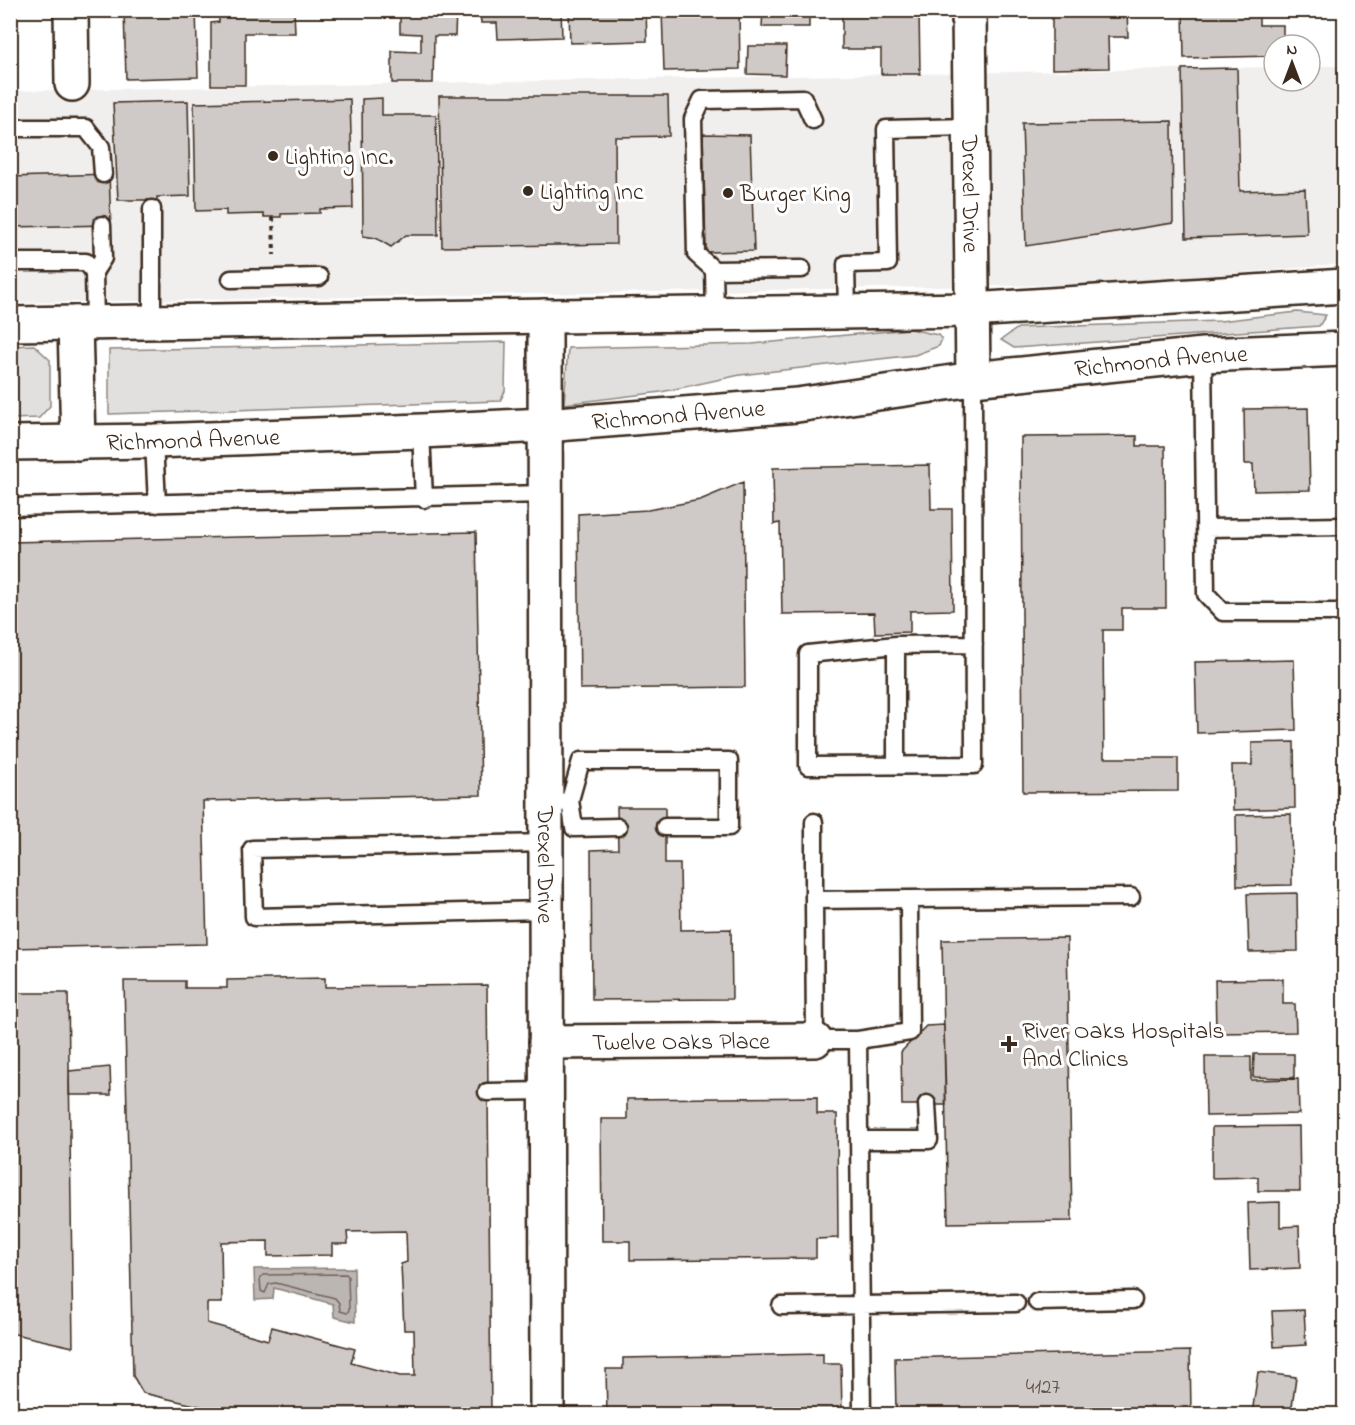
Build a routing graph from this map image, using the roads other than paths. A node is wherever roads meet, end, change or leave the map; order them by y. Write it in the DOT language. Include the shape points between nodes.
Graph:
graph roads {
  1 [pos="71,10"];
  2 [pos="969,10"];
  3 [pos="72,84"];
  4 [pos="813,120"];
  5 [pos="970,127"];
  6 [pos="10,129"];
  7 [pos="103,174"];
  8 [pos="152,209"];
  9 [pos="102,225"];
  10 [pos="10,262"];
  11 [pos="802,269"];
  12 [pos="714,270"];
  13 [pos="94,272"];
  14 [pos="319,277"];
  15 [pos="231,279"];
  16 [pos="1344,286"];
  17 [pos="972,310"];
  18 [pos="847,312"];
  19 [pos="715,314"];
  20 [pos="544,316"];
  21 [pos="152,322"];
  22 [pos="85,323"];
  23 [pos="10,324"];
  24 [pos="1344,350"];
  25 [pos="1203,355"];
  26 [pos="973,380"];
  27 [pos="544,425"];
  28 [pos="422,431"];
  29 [pos="154,441"];
  30 [pos="78,442"];
  31 [pos="10,443"];
  32 [pos="545,494"];
  33 [pos="424,499"];
  34 [pos="157,504"];
  35 [pos="10,507"];
  36 [pos="1344,526"];
  37 [pos="1205,528"];
  38 [pos="1344,612"];
  39 [pos="974,644"];
  40 [pos="896,645"];
  41 [pos="896,765"];
  42 [pos="558,804"];
  43 [pos="814,822"];
  44 [pos="618,827"];
  45 [pos="665,827"];
  46 [pos="546,843"];
  47 [pos="1131,897"];
  48 [pos="909,899"];
  49 [pos="814,900"];
  50 [pos="546,910"];
  51 [pos="815,1040"];
  52 [pos="858,1040"];
  53 [pos="546,1042"];
  54 [pos="546,1091"];
  55 [pos="488,1092"];
  56 [pos="927,1104"];
  57 [pos="859,1140"];
  58 [pos="1133,1300"];
  59 [pos="1037,1302"];
  60 [pos="1016,1303"];
  61 [pos="781,1306"];
  62 [pos="861,1306"];
  63 [pos="547,1414"];
  64 [pos="862,1414"];
  1 -- 3 [label="main road"];
  2 -- 5 [label="main road, Drexel Drive"];
  4 -- 12 [label="lane" via="803,98 702,100 693,119 696,254"];
  5 -- 17 [label="main road, Drexel Drive"];
  5 -- 18 [label="lane" via="886,129 888,263 846,264"];
  6 -- 7 [label="lane" via="86,128 101,147"];
  8 -- 21 [label="lane"];
  9 -- 13 [label="lane" via="103,258"];
  10 -- 13 [label="lane" via="86,262"];
  11 -- 12 [label="lane"];
  12 -- 19 [label="lane"];
  13 -- 22 [label="lane"];
  14 -- 15 [label="lane"];
  16 -- 17 [label="main road"];
  17 -- 18 [label="main road"];
  17 -- 26 [label="main road, Drexel Drive"];
  18 -- 19 [label="main road"];
  19 -- 20 [label="main road"];
  20 -- 21 [label="main road"];
  20 -- 27 [label="main road, Drexel Drive"];
  21 -- 22 [label="main road"];
  22 -- 23 [label="main road"];
  22 -- 30 [label="main road"];
  24 -- 25 [label="main road, Richmond Avenue"];
  25 -- 26 [label="main road, Richmond Avenue"];
  25 -- 37 [label="lane"];
  26 -- 27 [label="main road, Richmond Avenue" via="798,405"];
  26 -- 39 [label="lane"];
  27 -- 28 [label="main road, Richmond Avenue"];
  27 -- 32 [label="main road, Drexel Drive"];
  28 -- 29 [label="main road, Richmond Avenue"];
  28 -- 33 [label="lane"];
  29 -- 30 [label="main road, Richmond Avenue"];
  29 -- 34 [label="lane"];
  30 -- 31 [label="main road, Richmond Avenue"];
  32 -- 33 [label="lane"];
  32 -- 42 [label="main road, Drexel Drive"];
  33 -- 34 [label="lane"];
  34 -- 35 [label="lane"];
  36 -- 37 [label="lane"];
  37 -- 38 [label="lane" via="1206,594 1223,612"];
  39 -- 40 [label="lane"];
  39 -- 41 [label="lane" via="974,765"];
  40 -- 41 [label="lane"];
  40 -- 41 [label="lane" via="808,654 808,766"];
  42 -- 44 [label="lane" via="574,828"];
  42 -- 45 [label="lane" via="581,761 729,761 729,827"];
  42 -- 46 [label="main road, Drexel Drive"];
  43 -- 49 [label="lane"];
  46 -- 50 [label="main road, Drexel Drive"];
  46 -- 50 [label="lane" via="252,849 254,917"];
  47 -- 48 [label="lane"];
  48 -- 49 [label="lane"];
  48 -- 52 [label="lane" via="913,1034"];
  49 -- 51 [label="lane"];
  50 -- 53 [label="main road, Drexel Drive"];
  51 -- 52 [label="lane"];
  51 -- 53 [label="main road, Twelve Oaks Place"];
  52 -- 57 [label="lane"];
  53 -- 54 [label="main road, Drexel Drive"];
  54 -- 55 [label="lane"];
  54 -- 63 [label="main road, Drexel Drive"];
  56 -- 57 [label="lane" via="929,1140"];
  57 -- 62 [label="lane"];
  58 -- 59 [label="lane"];
  60 -- 62 [label="lane"];
  61 -- 62 [label="lane"];
  62 -- 64 [label="lane"];
}
